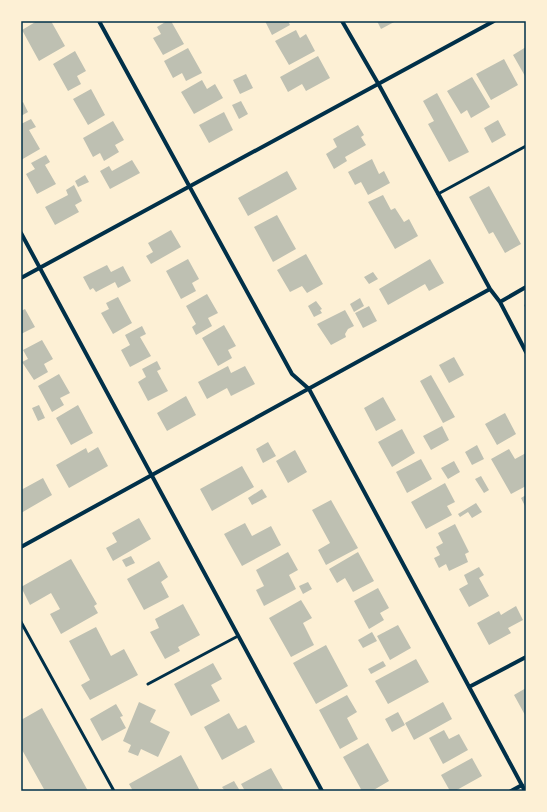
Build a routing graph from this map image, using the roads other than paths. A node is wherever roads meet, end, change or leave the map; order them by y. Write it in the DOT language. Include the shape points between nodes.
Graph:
graph roads {
  1 [pos="99,21"];
  2 [pos="342,21"];
  3 [pos="494,21"];
  4 [pos="379,85"];
  5 [pos="526,146"];
  6 [pos="189,185"];
  7 [pos="438,194"];
  8 [pos="21,233"];
  9 [pos="39,267"];
  10 [pos="21,278"];
  11 [pos="526,287"];
  12 [pos="490,289"];
  13 [pos="500,302"];
  14 [pos="526,352"];
  15 [pos="309,389"];
  16 [pos="152,475"];
  17 [pos="21,547"];
  18 [pos="21,622"];
  19 [pos="238,636"];
  20 [pos="526,656"];
  21 [pos="148,684"];
  22 [pos="469,687"];
  23 [pos="522,785"];
  24 [pos="114,791"];
  25 [pos="322,791"];
  26 [pos="510,791"];
  27 [pos="525,791"];
  1 -- 6 [label="street"];
  2 -- 4 [label="street"];
  3 -- 4 [label="street"];
  4 -- 6 [label="street"];
  4 -- 7 [label="street"];
  5 -- 7 [label="lane"];
  6 -- 9 [label="street"];
  6 -- 15 [label="street" via="292,374"];
  7 -- 12 [label="street"];
  8 -- 9 [label="street"];
  9 -- 10 [label="street"];
  9 -- 16 [label="street"];
  11 -- 13 [label="street"];
  12 -- 13 [label="street"];
  12 -- 15 [label="street"];
  13 -- 14 [label="street"];
  15 -- 16 [label="street"];
  15 -- 22 [label="street"];
  16 -- 17 [label="street"];
  16 -- 19 [label="street"];
  18 -- 24 [label="lane"];
  19 -- 21 [label="lane"];
  19 -- 25 [label="street"];
  20 -- 22 [label="street"];
  22 -- 23 [label="street"];
  23 -- 26 [label="street"];
  23 -- 27 [label="street"];
}
